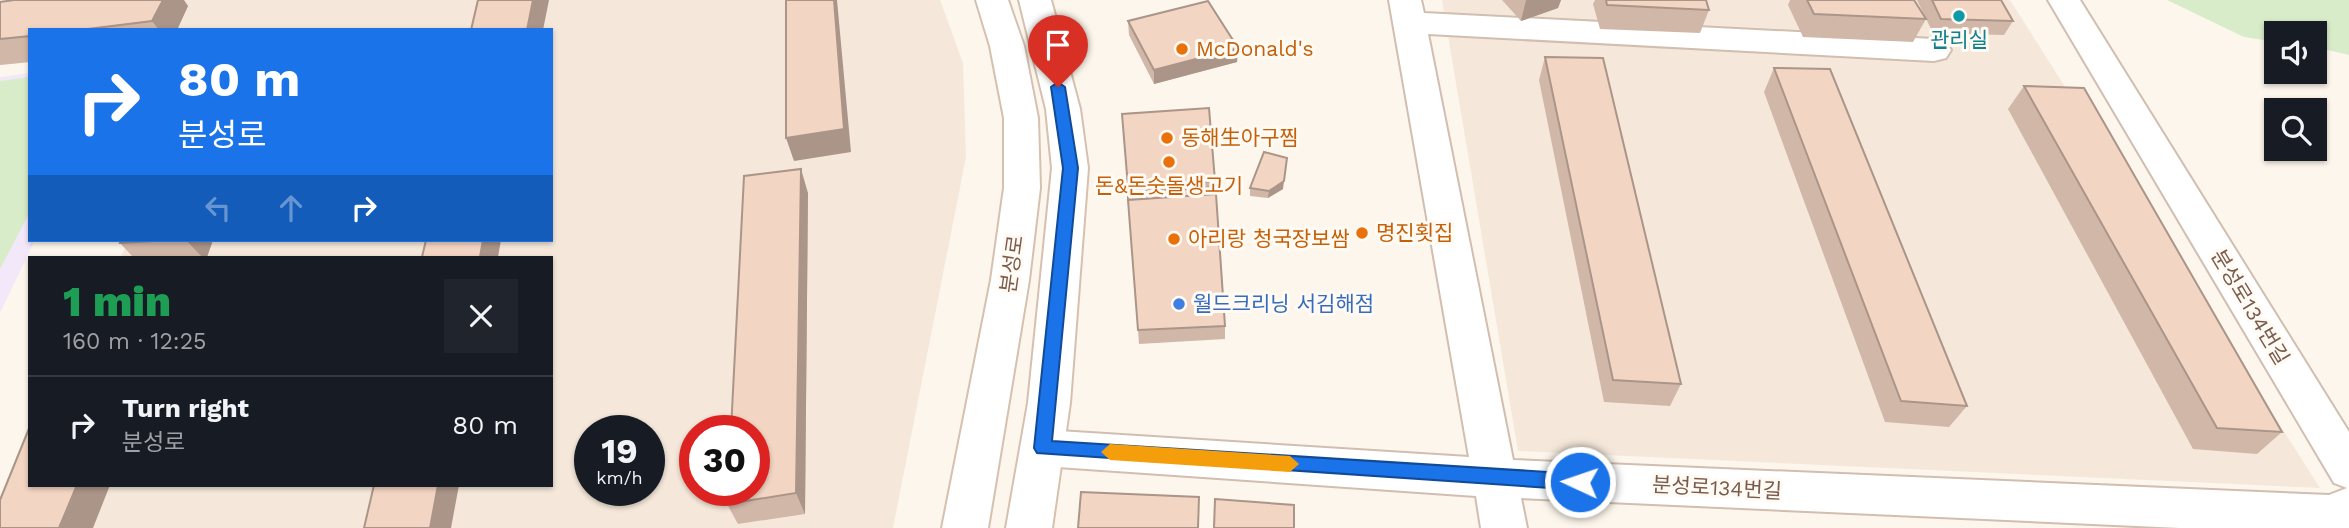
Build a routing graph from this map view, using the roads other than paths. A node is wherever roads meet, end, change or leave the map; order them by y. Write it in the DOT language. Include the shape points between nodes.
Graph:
graph roads {
  1 [pos="992,0"];
  2 [pos="1035,0"];
  3 [pos="2064,0"];
  4 [pos="1407,12"];
  5 [pos="1934,50"];
  6 [pos="1043,448"];
  7 [pos="2349,470"];
  8 [pos="1497,478"];
  9 [pos="2349,507"];
  10 [pos="965,528"];
  11 [pos="1029,528"];
  12 [pos="1504,528"];
  1 -- 10 [label="street, 분성로" via="1007,46 1021,118 1022,188"];
  2 -- 6 [label="street" via="1063,109 1070,168"];
  3 -- 7 [label="street, 분성로134번길"];
  4 -- 5 [label="street"];
  4 -- 8 [label="street"];
  6 -- 8 [label="street, 분성로134번길"];
  6 -- 11 [label="street"];
  8 -- 9 [label="street, 분성로134번길" via="2332,515"];
  8 -- 12 [label="street"];
}
